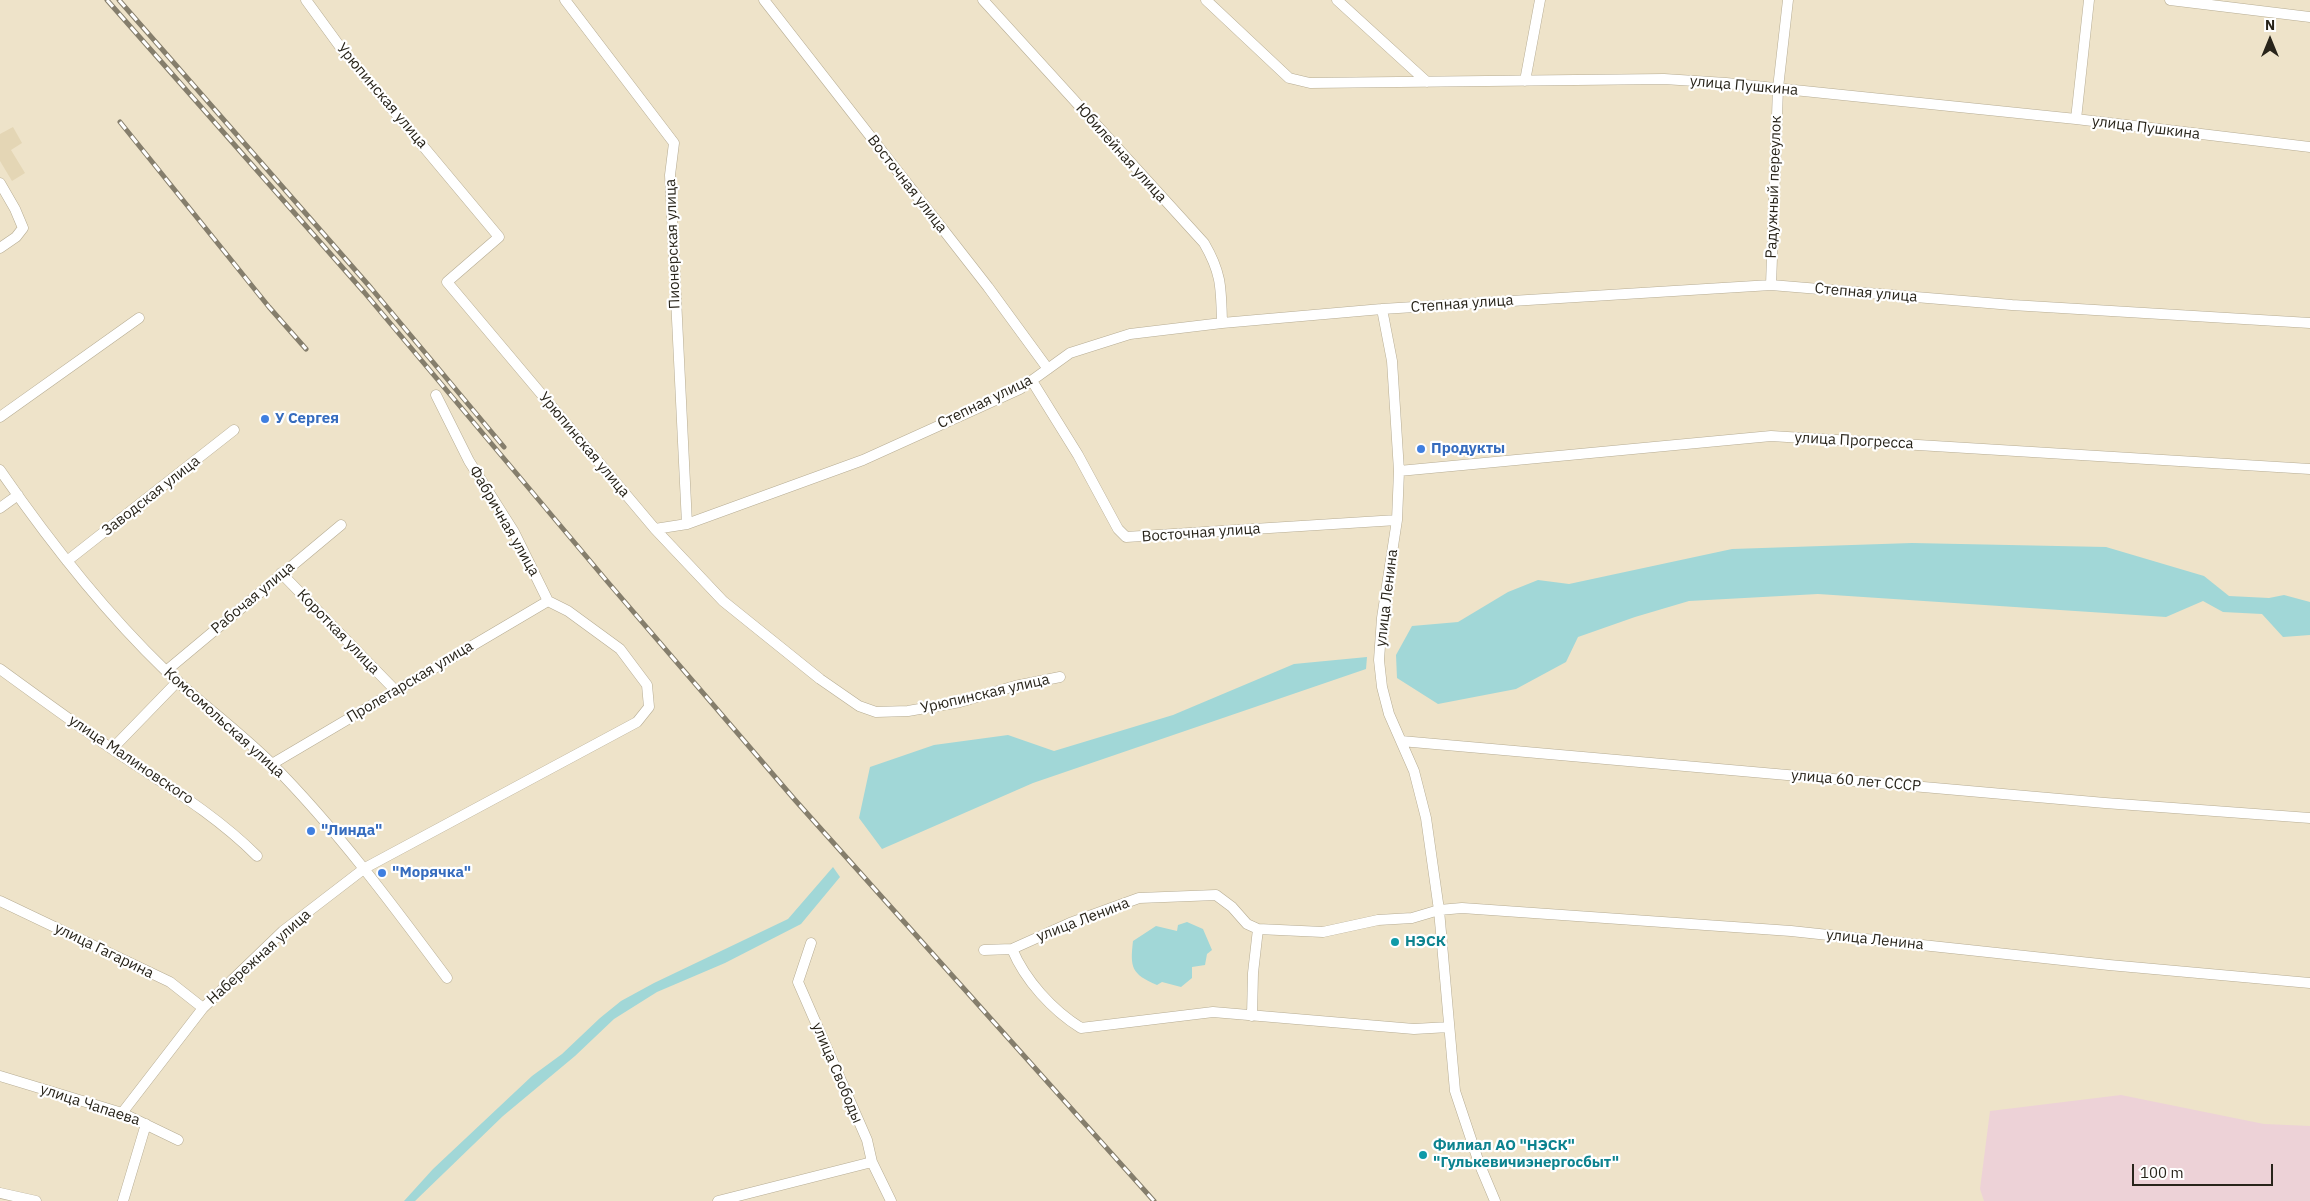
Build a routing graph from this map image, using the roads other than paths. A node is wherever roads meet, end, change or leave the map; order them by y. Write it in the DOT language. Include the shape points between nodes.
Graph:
graph roads {
  1 [pos="306,0"];
  2 [pos="565,0"];
  3 [pos="764,0"];
  4 [pos="983,0"];
  5 [pos="1206,0"];
  6 [pos="1338,0"];
  7 [pos="1540,0"];
  8 [pos="1788,0"];
  9 [pos="2089,0"];
  10 [pos="2170,0"];
  11 [pos="2310,17"];
  12 [pos="1525,81"];
  13 [pos="1427,82"];
  14 [pos="1778,88"];
  15 [pos="2076,119"];
  16 [pos="2310,147"];
  17 [pos="0,183"];
  18 [pos="0,248"];
  19 [pos="1770,285"];
  20 [pos="1382,309"];
  21 [pos="139,318"];
  22 [pos="1222,323"];
  23 [pos="2310,323"];
  24 [pos="1048,369"];
  25 [pos="1032,381"];
  26 [pos="436,395"];
  27 [pos="0,417"];
  28 [pos="234,430"];
  29 [pos="2310,469"];
  30 [pos="0,470"];
  31 [pos="1399,471"];
  32 [pos="18,496"];
  33 [pos="0,508"];
  34 [pos="1397,520"];
  35 [pos="687,524"];
  36 [pos="341,525"];
  37 [pos="655,529"];
  38 [pos="67,561"];
  39 [pos="281,573"];
  40 [pos="548,601"];
  41 [pos="0,669"];
  42 [pos="166,671"];
  43 [pos="1060,677"];
  44 [pos="178,681"];
  45 [pos="395,690"];
  46 [pos="1401,741"];
  47 [pos="112,749"];
  48 [pos="272,764"];
  49 [pos="2310,818"];
  50 [pos="257,856"];
  51 [pos="365,868"];
  52 [pos="0,901"];
  53 [pos="1439,910"];
  54 [pos="1258,929"];
  55 [pos="811,943"];
  56 [pos="1012,949"];
  57 [pos="984,950"];
  58 [pos="447,978"];
  59 [pos="2310,982"];
  60 [pos="203,1008"];
  61 [pos="1252,1016"];
  62 [pos="1449,1027"];
  63 [pos="0,1076"];
  64 [pos="122,1113"];
  65 [pos="146,1124"];
  66 [pos="178,1140"];
  67 [pos="872,1162"];
  68 [pos="0,1193"];
  69 [pos="733,1199"];
  70 [pos="36,1201"];
  71 [pos="123,1201"];
  72 [pos="718,1201"];
  73 [pos="891,1201"];
  74 [pos="1495,1201"];
  1 -- 37 [label="street, Урюпинская улица" via="341,48 499,238 447,282"];
  2 -- 35 [label="street, Пионерская улица" via="674,143 670,176"];
  3 -- 24 [label="street, Восточная улица"];
  4 -- 22 [label="street, Юбилейная улица" via="1204,243 1221,283"];
  5 -- 13 [label="street, улица Пушкина" via="1289,78 1310,83"];
  6 -- 13 [label="street"];
  7 -- 12 [label="street"];
  8 -- 14 [label="street, Радужный переулок"];
  9 -- 15 [label="street"];
  10 -- 11 [label="street"];
  12 -- 13 [label="street, улица Пушкина"];
  12 -- 14 [label="street, улица Пушкина" via="1664,80"];
  14 -- 15 [label="street, улица Пушкина"];
  14 -- 19 [label="street, Радужный переулок"];
  15 -- 16 [label="street, улица Пушкина"];
  17 -- 18 [label="street" via="23,228"];
  19 -- 20 [label="street, Степная улица"];
  19 -- 23 [label="street, Степная улица" via="2012,305"];
  20 -- 22 [label="street, Степная улица"];
  20 -- 31 [label="street, улица Ленина" via="1392,361"];
  21 -- 27 [label="street"];
  22 -- 24 [label="street, Степная улица" via="1130,334 1070,353"];
  24 -- 25 [label="street, Степная улица"];
  25 -- 34 [label="street, Восточная улица" via="1078,455 1118,529 1126,537"];
  25 -- 35 [label="street, Степная улица" via="863,460"];
  26 -- 40 [label="street, Фабричная улица" via="469,461 514,532"];
  28 -- 38 [label="street, Заводская улица"];
  29 -- 31 [label="street, улица Прогресса" via="1771,436"];
  30 -- 32 [label="street, Комсомольская улица"];
  31 -- 34 [label="street, улица Ленина"];
  32 -- 33 [label="street"];
  32 -- 38 [label="street, Комсомольская улица"];
  34 -- 46 [label="street, улица Ленина" via="1379,660 1389,714"];
  35 -- 37 [label="street, Степная улица"];
  36 -- 39 [label="street, Рабочая улица"];
  37 -- 43 [label="street, Урюпинская улица" via="723,601 859,706 876,712 908,711 960,702"];
  38 -- 42 [label="street, Комсомольская улица" via="116,620"];
  39 -- 42 [label="street, Рабочая улица"];
  39 -- 45 [label="street, Короткая улица"];
  40 -- 45 [label="street, Пролетарская улица"];
  40 -- 51 [label="street, Набережная улица" via="620,649 647,685 649,707 637,722"];
  41 -- 47 [label="street, улица Малиновского"];
  42 -- 44 [label="street, Комсомольская улица"];
  44 -- 47 [label="street"];
  44 -- 48 [label="street, Комсомольская улица"];
  45 -- 48 [label="street, Пролетарская улица"];
  46 -- 49 [label="street, улица 60 лет СССР"];
  46 -- 53 [label="street, улица Ленина" via="1414,770 1426,818"];
  47 -- 50 [label="street, улица Малиновского" via="225,826"];
  48 -- 51 [label="street, Комсомольская улица"];
  51 -- 58 [label="street, Комсомольская улица"];
  51 -- 60 [label="street, Набережная улица" via="283,931"];
  52 -- 60 [label="street, улица Гагарина" via="170,982"];
  53 -- 54 [label="street, улица Ленина" via="1412,918 1378,920 1323,932"];
  53 -- 59 [label="street, улица Ленина" via="1462,908 1791,931 2109,965"];
  53 -- 62 [label="street, улица Ленина"];
  54 -- 56 [label="street, улица Ленина" via="1247,924 1232,907 1216,896 1139,898 1070,923"];
  54 -- 61 [label="street"];
  55 -- 67 [label="street, улица Свободы" via="798,982 866,1140"];
  56 -- 57 [label="street, улица Ленина"];
  56 -- 61 [label="street" via="1039,992 1081,1028 1214,1012"];
  60 -- 64 [label="street, Набережная улица"];
  61 -- 62 [label="street" via="1414,1030"];
  62 -- 74 [label="street, улица Ленина" via="1455,1091"];
  63 -- 64 [label="street, улица Чапаева"];
  64 -- 65 [label="street, улица Чапаева"];
  65 -- 66 [label="street, улица Чапаева"];
  65 -- 71 [label="street"];
  67 -- 69 [label="street"];
  67 -- 73 [label="street, улица Свободы"];
  68 -- 70 [label="street"];
  69 -- 72 [label="street"];
}
